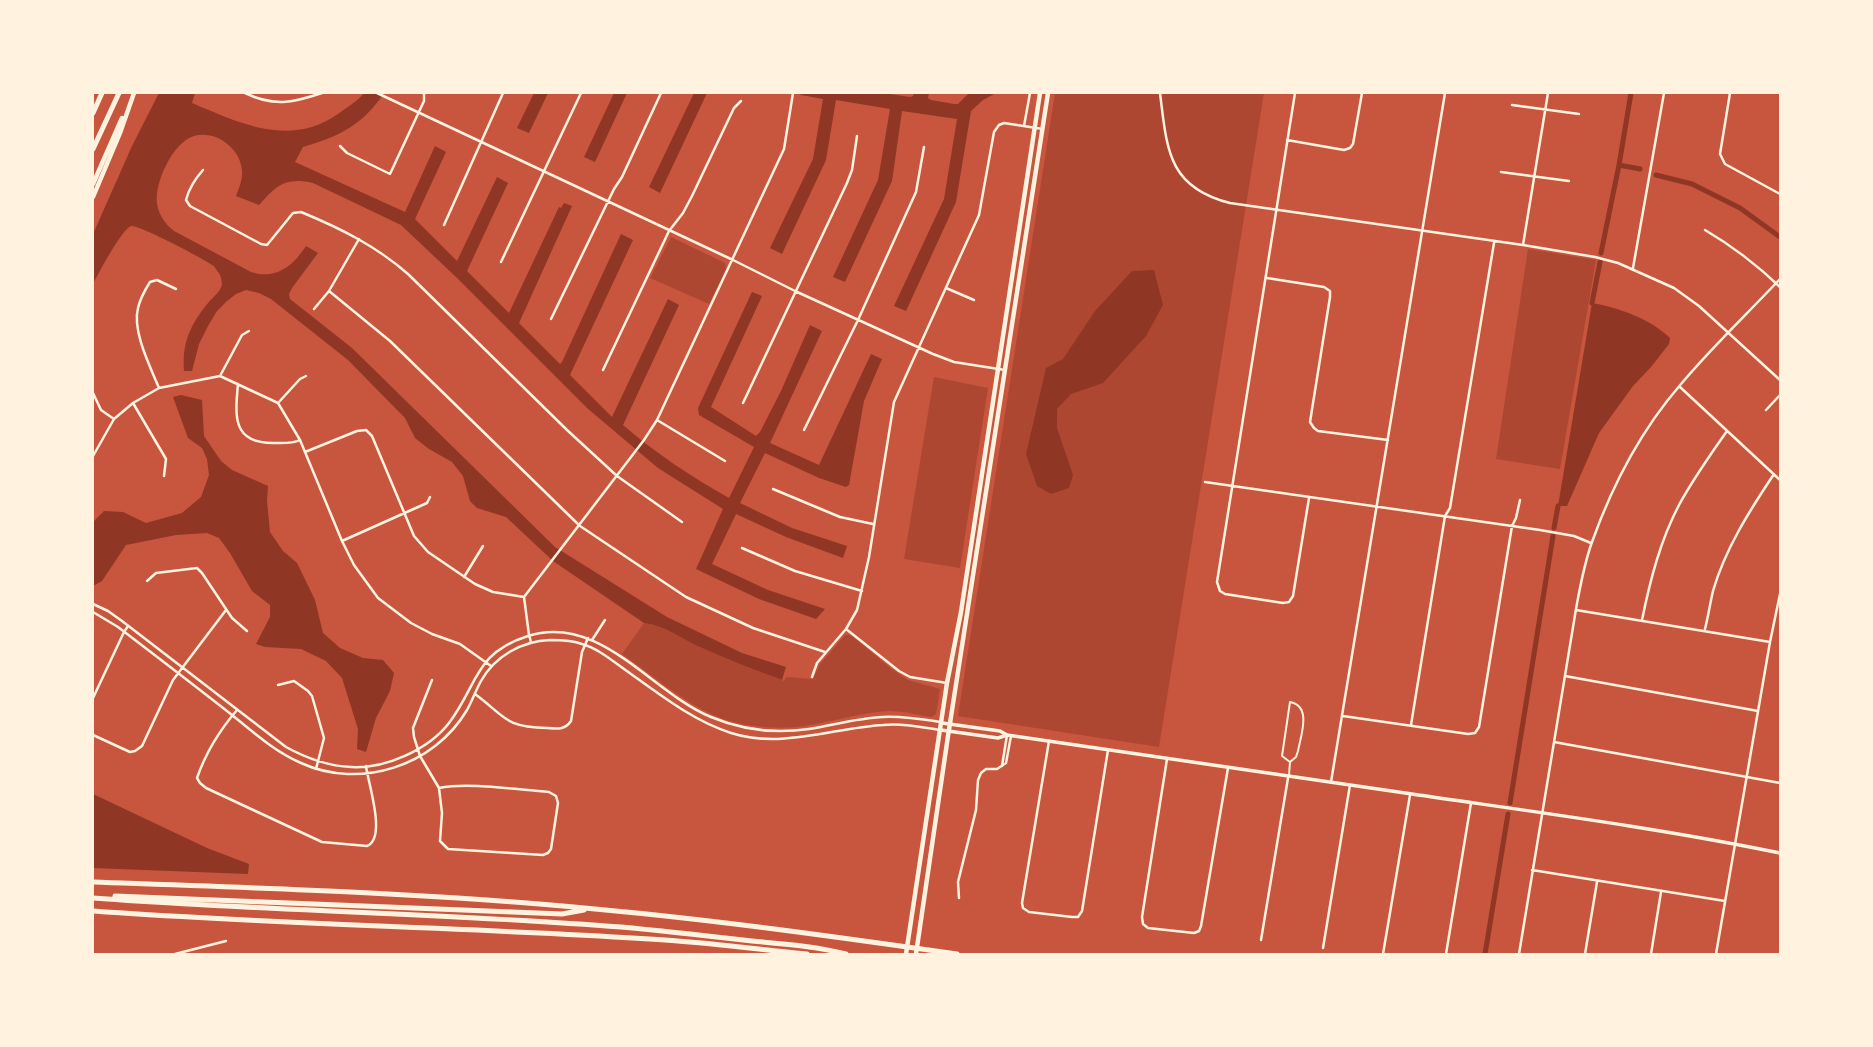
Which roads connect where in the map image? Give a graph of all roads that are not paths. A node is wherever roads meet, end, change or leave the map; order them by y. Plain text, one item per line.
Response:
1 (102, 93) edge
2 (119, 93) edge
3 (133, 93) edge
4 (245, 93) edge
5 (322, 93) edge
6 (377, 93) edge
7 (424, 93) edge
8 (503, 93) edge
9 (581, 93) edge
10 (660, 93) edge
11 (793, 93) edge
12 (1030, 93) edge
13 (1040, 93) edge
14 (1048, 93) edge
15 (1160, 93) edge
16 (1295, 93) edge
17 (1362, 93) edge
18 (1445, 93) edge
19 (1548, 93) edge
20 (1664, 93) edge
21 (1730, 93) edge
22 (741, 102) dead end
23 (1512, 105) dead end
24 (1545, 109) junction
25 (418, 112) junction
26 (93, 113) edge
27 (1579, 114) dead end
28 (1024, 126) junction
29 (1035, 128) junction
30 (1043, 129) junction
31 (857, 136) dead end
32 (1287, 140) junction
33 (481, 142) junction
34 (340, 146) dead end
35 (924, 147) dead end
36 (93, 149) edge
37 (203, 170) dead end
38 (544, 172) junction
39 (1501, 172) dead end
40 (1535, 176) junction
41 (1569, 181) dead end
42 (93, 184) edge
43 (1780, 194) edge
44 (93, 197) edge
45 (607, 202) junction
46 (1277, 210) junction
47 (444, 225) dead end
48 (1705, 230) dead end
49 (669, 231) junction
50 (1423, 232) junction
51 (359, 239) junction
52 (1494, 242) junction
53 (1523, 245) junction
54 (733, 260) junction
55 (501, 261) dead end
56 (1633, 268) junction
57 (1266, 278) junction
58 (1780, 279) edge
59 (1776, 283) junction
60 (1780, 287) edge
61 (946, 288) junction
62 (176, 289) dead end
63 (329, 291) junction
64 (795, 291) junction
65 (974, 300) dead end
66 (314, 309) dead end
67 (551, 319) dead end
68 (858, 320) junction
69 (249, 331) dead end
70 (1728, 332) junction
71 (918, 347) junction
72 (997, 369) junction
73 (603, 370) dead end
74 (1005, 370) junction
75 (220, 376) junction
76 (306, 376) dead end
77 (1780, 380) edge
78 (237, 384) junction
79 (1679, 386) junction
80 (159, 388) junction
81 (93, 393) edge
82 (1780, 395) edge
83 (133, 403) junction
84 (278, 403) junction
85 (743, 403) dead end
86 (1766, 410) dead end
87 (114, 419) junction
88 (657, 420) junction
89 (804, 430) dead end
90 (1727, 430) junction
91 (300, 440) junction
92 (1388, 440) junction
93 (305, 452) junction
94 (93, 456) edge
95 (725, 461) dead end
96 (1774, 474) junction
97 (617, 475) junction
98 (164, 476) dead end
99 (1780, 480) edge
100 (1205, 482) dead end
101 (1233, 486) junction
102 (774, 489) dead end
103 (430, 497) dead end
104 (1310, 498) junction
105 (1520, 500) dead end
106 (1377, 507) junction
107 (405, 514) junction
108 (1445, 516) junction
109 (681, 522) dead end
110 (873, 524) junction
111 (580, 526) junction
112 (1513, 526) junction
113 (342, 541) junction
114 (1591, 543) junction
115 (483, 546) dead end
116 (741, 548) dead end
117 (464, 577) junction
118 (147, 581) dead end
119 (862, 591) junction
120 (1780, 594) edge
121 (524, 597) junction
122 (93, 604) edge
123 (226, 610) junction
124 (1576, 610) junction
125 (93, 612) edge
126 (605, 620) dead end
127 (1642, 620) junction
128 (128, 626) junction
129 (846, 629) junction
130 (247, 631) dead end
131 (1705, 631) junction
132 (124, 632) junction
133 (529, 635) junction
134 (590, 639) junction
135 (531, 642) junction
136 (1770, 642) junction
137 (585, 644) junction
138 (825, 652) junction
139 (485, 661) junction
140 (491, 666) junction
141 (183, 668) junction
142 (179, 674) junction
143 (1565, 676) junction
144 (812, 677) dead end
145 (432, 680) dead end
146 (947, 684) junction
147 (278, 685) dead end
148 (475, 694) junction
149 (93, 698) edge
150 (237, 710) junction
151 (1758, 710) junction
152 (232, 715) junction
153 (1343, 716) junction
154 (942, 723) junction
155 (950, 724) junction
156 (1411, 725) junction
157 (941, 730) junction
158 (949, 731) junction
159 (93, 735) edge
160 (1009, 736) junction
161 (1049, 741) junction
162 (1554, 743) junction
163 (419, 748) junction
164 (1108, 750) junction
165 (421, 756) junction
166 (1167, 759) junction
167 (318, 762) junction
168 (1290, 762) junction
169 (366, 766) junction
170 (1228, 768) junction
171 (316, 769) junction
172 (367, 773) junction
173 (1288, 776) junction
174 (1747, 776) junction
175 (1331, 782) junction
176 (1780, 783) edge
177 (1350, 785) junction
178 (439, 788) junction
179 (1410, 794) junction
180 (1471, 803) junction
181 (1542, 813) junction
182 (1735, 844) junction
183 (1780, 853) edge
184 (1532, 870) junction
185 (1597, 881) junction
186 (93, 882) edge
187 (1661, 891) junction
188 (93, 896) edge
189 (959, 898) dead end
190 (1726, 901) junction
191 (594, 908) junction
192 (93, 911) edge
193 (226, 940) dead end
194 (1261, 940) dead end
195 (1323, 948) dead end
196 (175, 954) edge
197 (807, 954) edge
198 (846, 954) edge
199 (906, 954) edge
200 (916, 954) edge
201 (957, 954) edge
202 (1383, 954) edge
203 (1446, 954) edge
204 (1519, 954) edge
205 (1585, 954) edge
206 (1651, 954) edge
207 (1716, 954) edge

1 - 26 highway
2 - 36 highway
3 - 42 main road
3 - 44 main road
4 - 5 street
6 - 25 street
7 - 25 street
8 - 33 street
9 - 38 street
10 - 45 street
11 - 54 street
12 - 28 street
13 - 29 main road
14 - 30 main road
15 - 46 street
16 - 32 street
17 - 32 street
18 - 50 street
19 - 24 street
20 - 56 street
21 - 43 street
22 - 49 street
23 - 24 street
24 - 27 street
24 - 40 street
25 - 33 street
25 - 34 street
28 - 29 street
28 - 61 street
29 - 30 street
29 - 72 main road
30 - 74 main road
31 - 64 street
32 - 46 street
33 - 38 street
33 - 47 street
35 - 68 street
37 - 51 street
38 - 45 street
38 - 55 street
39 - 40 street
40 - 41 street
40 - 53 street
45 - 49 street
45 - 67 street
46 - 50 street
46 - 57 street
48 - 59 street
49 - 54 street
49 - 73 street
50 - 52 street
50 - 92 street
51 - 63 street
51 - 97 street
52 - 53 street
52 - 108 street
53 - 56 street
54 - 64 street
54 - 88 street
56 - 70 street
57 - 92 street
57 - 101 street
58 - 59 street
59 - 60 street
59 - 70 street
61 - 65 street
61 - 71 street
62 - 80 street
63 - 66 street
63 - 111 street
64 - 68 street
64 - 85 street
68 - 71 street
68 - 89 street
69 - 75 street
70 - 77 street
70 - 79 street
71 - 72 street
71 - 110 street
72 - 74 street
72 - 146 main road
74 - 155 main road
75 - 78 street
75 - 80 street
76 - 84 street
78 - 84 street
78 - 91 street
79 - 90 street
79 - 114 street
80 - 83 street
81 - 87 street
82 - 86 street
83 - 87 street
83 - 98 street
84 - 91 street
87 - 94 street
88 - 95 street
88 - 97 street
90 - 96 street
90 - 127 street
91 - 93 street
92 - 106 street
93 - 107 street
93 - 113 street
96 - 99 street
96 - 131 street
97 - 109 street
97 - 111 street
100 - 101 street
101 - 104 street
101 - 104 street
102 - 110 street
103 - 107 street
104 - 106 street
105 - 112 street
106 - 108 street
106 - 153 street
107 - 113 street
107 - 117 street
108 - 112 street
108 - 156 street
110 - 119 street
111 - 121 street
111 - 138 street
112 - 114 street
112 - 156 street
113 - 139 street
114 - 124 street
115 - 117 street
116 - 119 street
117 - 121 street
118 - 123 street
119 - 129 street
120 - 136 street
121 - 133 street
122 - 128 street
123 - 130 street
123 - 141 street
124 - 127 street
124 - 143 street
125 - 132 street
126 - 134 street
127 - 131 street
128 - 132 street
128 - 141 street
129 - 138 street
129 - 146 street
131 - 136 street
132 - 142 street
132 - 149 street
133 - 134 street
133 - 135 street
133 - 139 street
134 - 137 street
134 - 154 street
135 - 137 street
135 - 140 street
136 - 151 street
137 - 148 street
137 - 157 street
138 - 144 street
139 - 140 street
139 - 163 street
140 - 148 street
141 - 142 street
141 - 150 street
142 - 152 street
142 - 159 street
143 - 151 street
143 - 162 street
145 - 163 street
146 - 154 main road
147 - 167 street
148 - 165 street
150 - 152 street
150 - 167 street
151 - 174 street
152 - 171 street
152 - 172 street
153 - 156 street
153 - 175 street
154 - 155 street
154 - 157 main road
155 - 158 main road
155 - 160 street
157 - 158 street
157 - 199 main road
158 - 160 street
158 - 200 main road
160 - 161 street
160 - 189 street
161 - 164 street
161 - 164 street
162 - 174 street
162 - 181 street
163 - 165 street
163 - 169 street
164 - 166 street
165 - 172 street
165 - 178 street
166 - 170 street
166 - 170 street
167 - 169 street
167 - 171 street
168 - 168 lane
168 - 173 lane
169 - 172 street
170 - 173 street
171 - 172 street
173 - 175 street
173 - 194 street
174 - 176 street
174 - 182 street
175 - 177 street
177 - 179 street
177 - 195 street
178 - 178 street
179 - 180 street
179 - 202 street
180 - 181 street
180 - 203 street
181 - 182 street
181 - 184 street
182 - 183 street
182 - 190 street
184 - 185 street
184 - 204 street
185 - 187 street
185 - 205 street
186 - 191 highway
187 - 190 street
187 - 206 street
188 - 191 highway
188 - 198 highway
190 - 207 street
191 - 201 highway
192 - 197 highway
193 - 196 street

